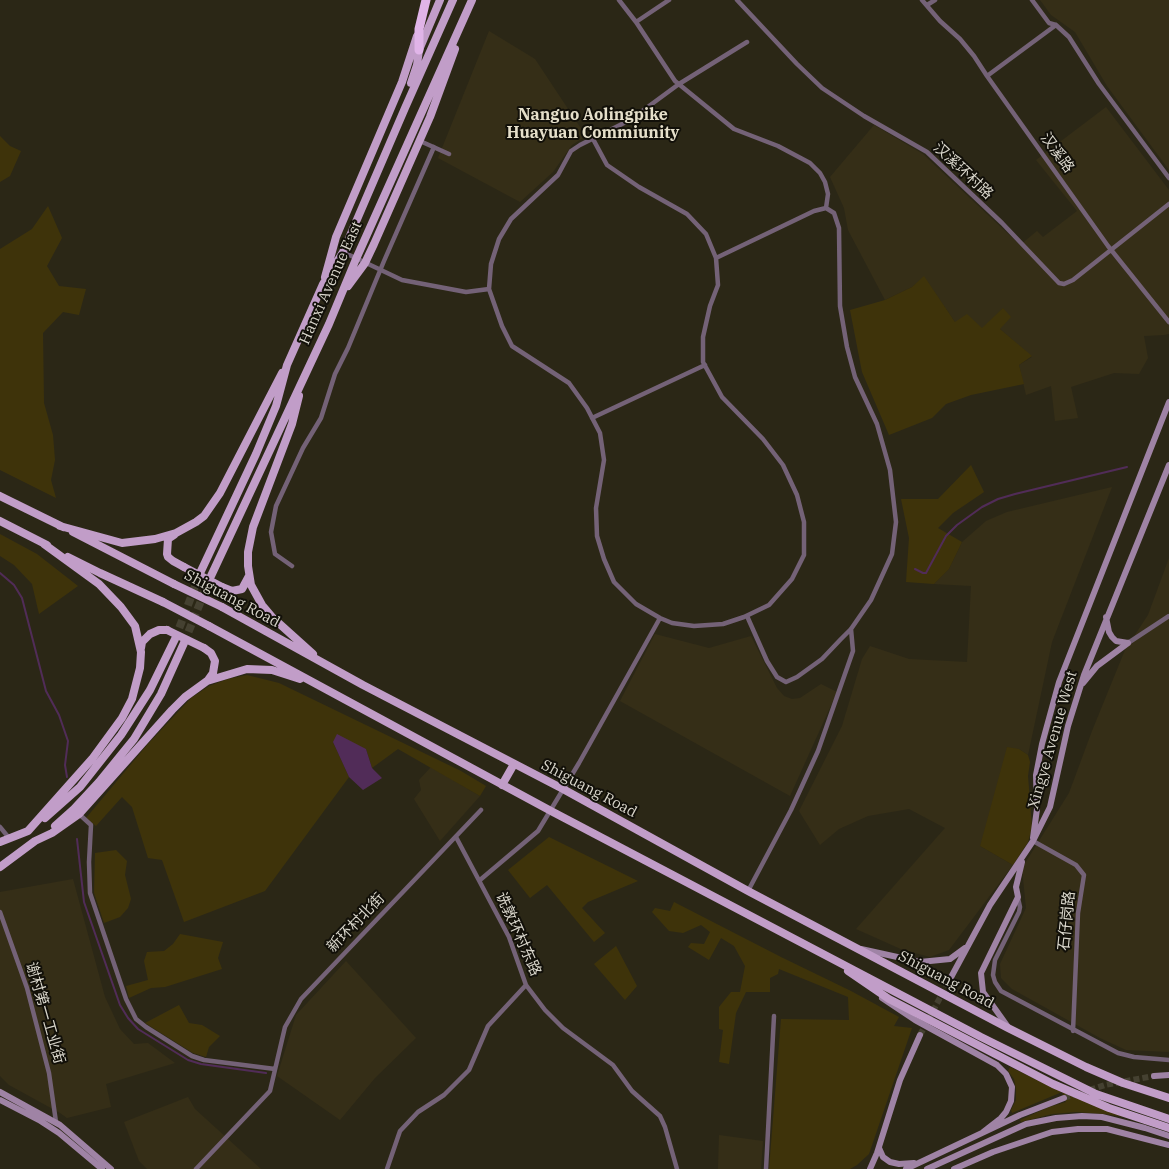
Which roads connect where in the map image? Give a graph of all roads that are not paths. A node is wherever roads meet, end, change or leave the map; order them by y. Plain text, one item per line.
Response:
1 (426, 0) edge
2 (440, 0) edge
3 (453, 0) edge
4 (472, 0) edge
5 (619, 0) edge
6 (669, 0) edge
7 (737, 0) edge
8 (922, 0) edge
9 (935, 0) edge
10 (1032, 0) edge
11 (927, 6) junction
12 (464, 18) junction
13 (636, 22) junction
14 (1056, 26) junction
15 (419, 29) junction
16 (747, 42) dead end
17 (419, 50) junction
18 (986, 76) junction
19 (679, 84) junction
20 (393, 137) junction
21 (593, 139) junction
22 (420, 141) junction
23 (434, 147) junction
24 (449, 154) dead end
25 (1169, 178) edge
26 (367, 199) junction
27 (1169, 204) edge
28 (380, 205) junction
29 (826, 208) junction
30 (1111, 249) junction
31 (343, 252) junction
32 (716, 258) junction
33 (356, 259) junction
34 (365, 263) junction
35 (380, 271) junction
36 (323, 284) junction
37 (489, 289) junction
38 (341, 296) junction
39 (1169, 322) edge
40 (287, 365) junction
41 (705, 365) junction
42 (303, 379) junction
43 (1169, 402) edge
44 (592, 418) junction
45 (1169, 465) edge
46 (0, 496) edge
47 (0, 521) edge
48 (60, 526) junction
49 (176, 534) junction
50 (44, 544) junction
51 (292, 566) dead end
52 (201, 571) tunnel mouth
53 (211, 576) tunnel mouth
54 (249, 576) junction
55 (747, 616) junction
56 (1169, 616) edge
57 (1106, 617) junction
58 (660, 618) junction
59 (851, 630) junction
60 (175, 639) tunnel mouth
61 (184, 643) tunnel mouth
62 (1128, 643) junction
63 (141, 654) junction
64 (323, 664) junction
65 (207, 681) junction
66 (321, 686) junction
67 (1077, 696) junction
68 (514, 764) junction
69 (502, 784) junction
70 (563, 789) junction
71 (481, 810) dead end
72 (551, 811) junction
73 (80, 814) junction
74 (0, 827) edge
75 (28, 831) junction
76 (456, 837) junction
77 (9, 838) junction
78 (35, 841) junction
79 (0, 842) edge
80 (1033, 842) junction
81 (0, 848) edge
82 (1023, 857) junction
83 (0, 862) edge
84 (0, 867) edge
85 (480, 880) junction
86 (748, 890) junction
87 (1018, 897) junction
88 (0, 912) edge
89 (970, 944) junction
90 (856, 948) junction
91 (828, 956) junction
92 (948, 981) tunnel mouth
93 (863, 982) junction
94 (526, 985) junction
95 (774, 1016) dead end
96 (1008, 1028) junction
97 (1073, 1031) junction
98 (920, 1035) tunnel mouth
99 (1169, 1060) edge
100 (275, 1069) junction
101 (1169, 1075) edge
102 (1154, 1076) tunnel mouth
103 (0, 1092) edge
104 (1064, 1098) tunnel mouth
105 (1169, 1098) edge
106 (0, 1100) edge
107 (1169, 1119) edge
108 (56, 1122) junction
109 (1169, 1128) edge
110 (982, 1132) junction
111 (1169, 1136) edge
112 (1169, 1145) edge
113 (879, 1148) junction
114 (918, 1163) junction
115 (102, 1169) edge
116 (111, 1169) edge
117 (196, 1169) edge
118 (387, 1169) edge
119 (677, 1169) edge
120 (766, 1169) edge
121 (870, 1169) edge
122 (906, 1169) edge
123 (927, 1169) edge
124 (954, 1169) edge

1 - 15 highway
2 - 17 main road
3 - 20 main road, Hanxi Avenue East
4 - 12 main road, Hanxi Avenue East
5 - 13 street
6 - 13 street
7 - 30 street, 汉溪环村路
8 - 11 street, 汉溪路
9 - 11 street
10 - 14 street
11 - 18 street, 汉溪路
12 - 22 main road
12 - 28 main road, Hanxi Avenue East
13 - 19 street
14 - 18 street
14 - 25 street
15 - 17 highway
15 - 36 main road
16 - 19 street
17 - 20 main road
18 - 30 street, 汉溪路
19 - 21 street
19 - 29 street
20 - 26 main road, Hanxi Avenue East
21 - 32 street
21 - 37 street
22 - 23 street
22 - 34 main road
23 - 24 street
23 - 35 street
26 - 28 main road
26 - 31 main road, Hanxi Avenue East
27 - 30 street, 汉溪环村路
28 - 33 main road, Hanxi Avenue East
29 - 32 street
29 - 59 street
30 - 39 street, 汉溪路
31 - 33 street
31 - 36 main road, Hanxi Avenue East
32 - 41 street
33 - 34 street
33 - 38 main road, Hanxi Avenue East
34 - 35 street
34 - 38 main road
35 - 37 street
35 - 51 street
36 - 40 main road, Hanxi Avenue East
37 - 44 street
38 - 42 main road, Hanxi Avenue East
40 - 49 main road
40 - 52 main road, Hanxi Avenue East
41 - 44 street
41 - 55 street
42 - 53 main road, Hanxi Avenue East
42 - 54 main road
43 - 80 street, Xingye Avenue West
44 - 58 street
45 - 57 street, Xingye Avenue West
46 - 48 main road, Shiguang Road
47 - 50 main road
48 - 49 main road
48 - 64 main road, Shiguang Road, bridge
49 - 54 main road, bridge
50 - 63 main road
50 - 66 main road, bridge
54 - 64 main road
55 - 58 street
55 - 59 street
56 - 62 street
57 - 62 street
57 - 67 street, Xingye Avenue West
58 - 70 street
59 - 86 street
60 - 75 main road
61 - 78 main road
62 - 67 street
63 - 65 main road, bridge
63 - 75 main road
64 - 68 main road, Shiguang Road
65 - 66 main road
65 - 73 main road
66 - 69 main road
67 - 80 street, Xingye Avenue West
68 - 69 main road
68 - 70 main road, Shiguang Road
69 - 72 main road
70 - 72 street
70 - 86 main road, Shiguang Road
71 - 76 street, 新环村北街
72 - 85 street
72 - 91 main road
73 - 78 main road
73 - 100 street
74 - 77 street
75 - 77 main road
75 - 81 main road
76 - 85 street, 诜敦环村东路
76 - 100 street, 新环村北街
77 - 79 main road
78 - 83 main road
78 - 84 main road
80 - 82 street
80 - 97 street, 石仔岗路
82 - 87 street
82 - 89 street
85 - 94 street, 诜敦环村东路
86 - 90 main road, Shiguang Road
87 - 96 street
87 - 97 street
88 - 108 street, 谢村第一工业街
89 - 90 street
89 - 92 street
90 - 96 main road, Shiguang Road
91 - 93 main road
91 - 107 main road
93 - 109 main road
93 - 110 street
94 - 118 street
94 - 119 street, 诜敦环村东路
95 - 120 street
96 - 105 main road, Shiguang Road
97 - 99 street
98 - 113 street
100 - 117 street, 新环村北街
101 - 102 street
103 - 108 street
104 - 110 street
106 - 115 street
108 - 116 street
110 - 114 street
111 - 123 street
112 - 124 street
113 - 114 street
113 - 121 street
114 - 122 street

